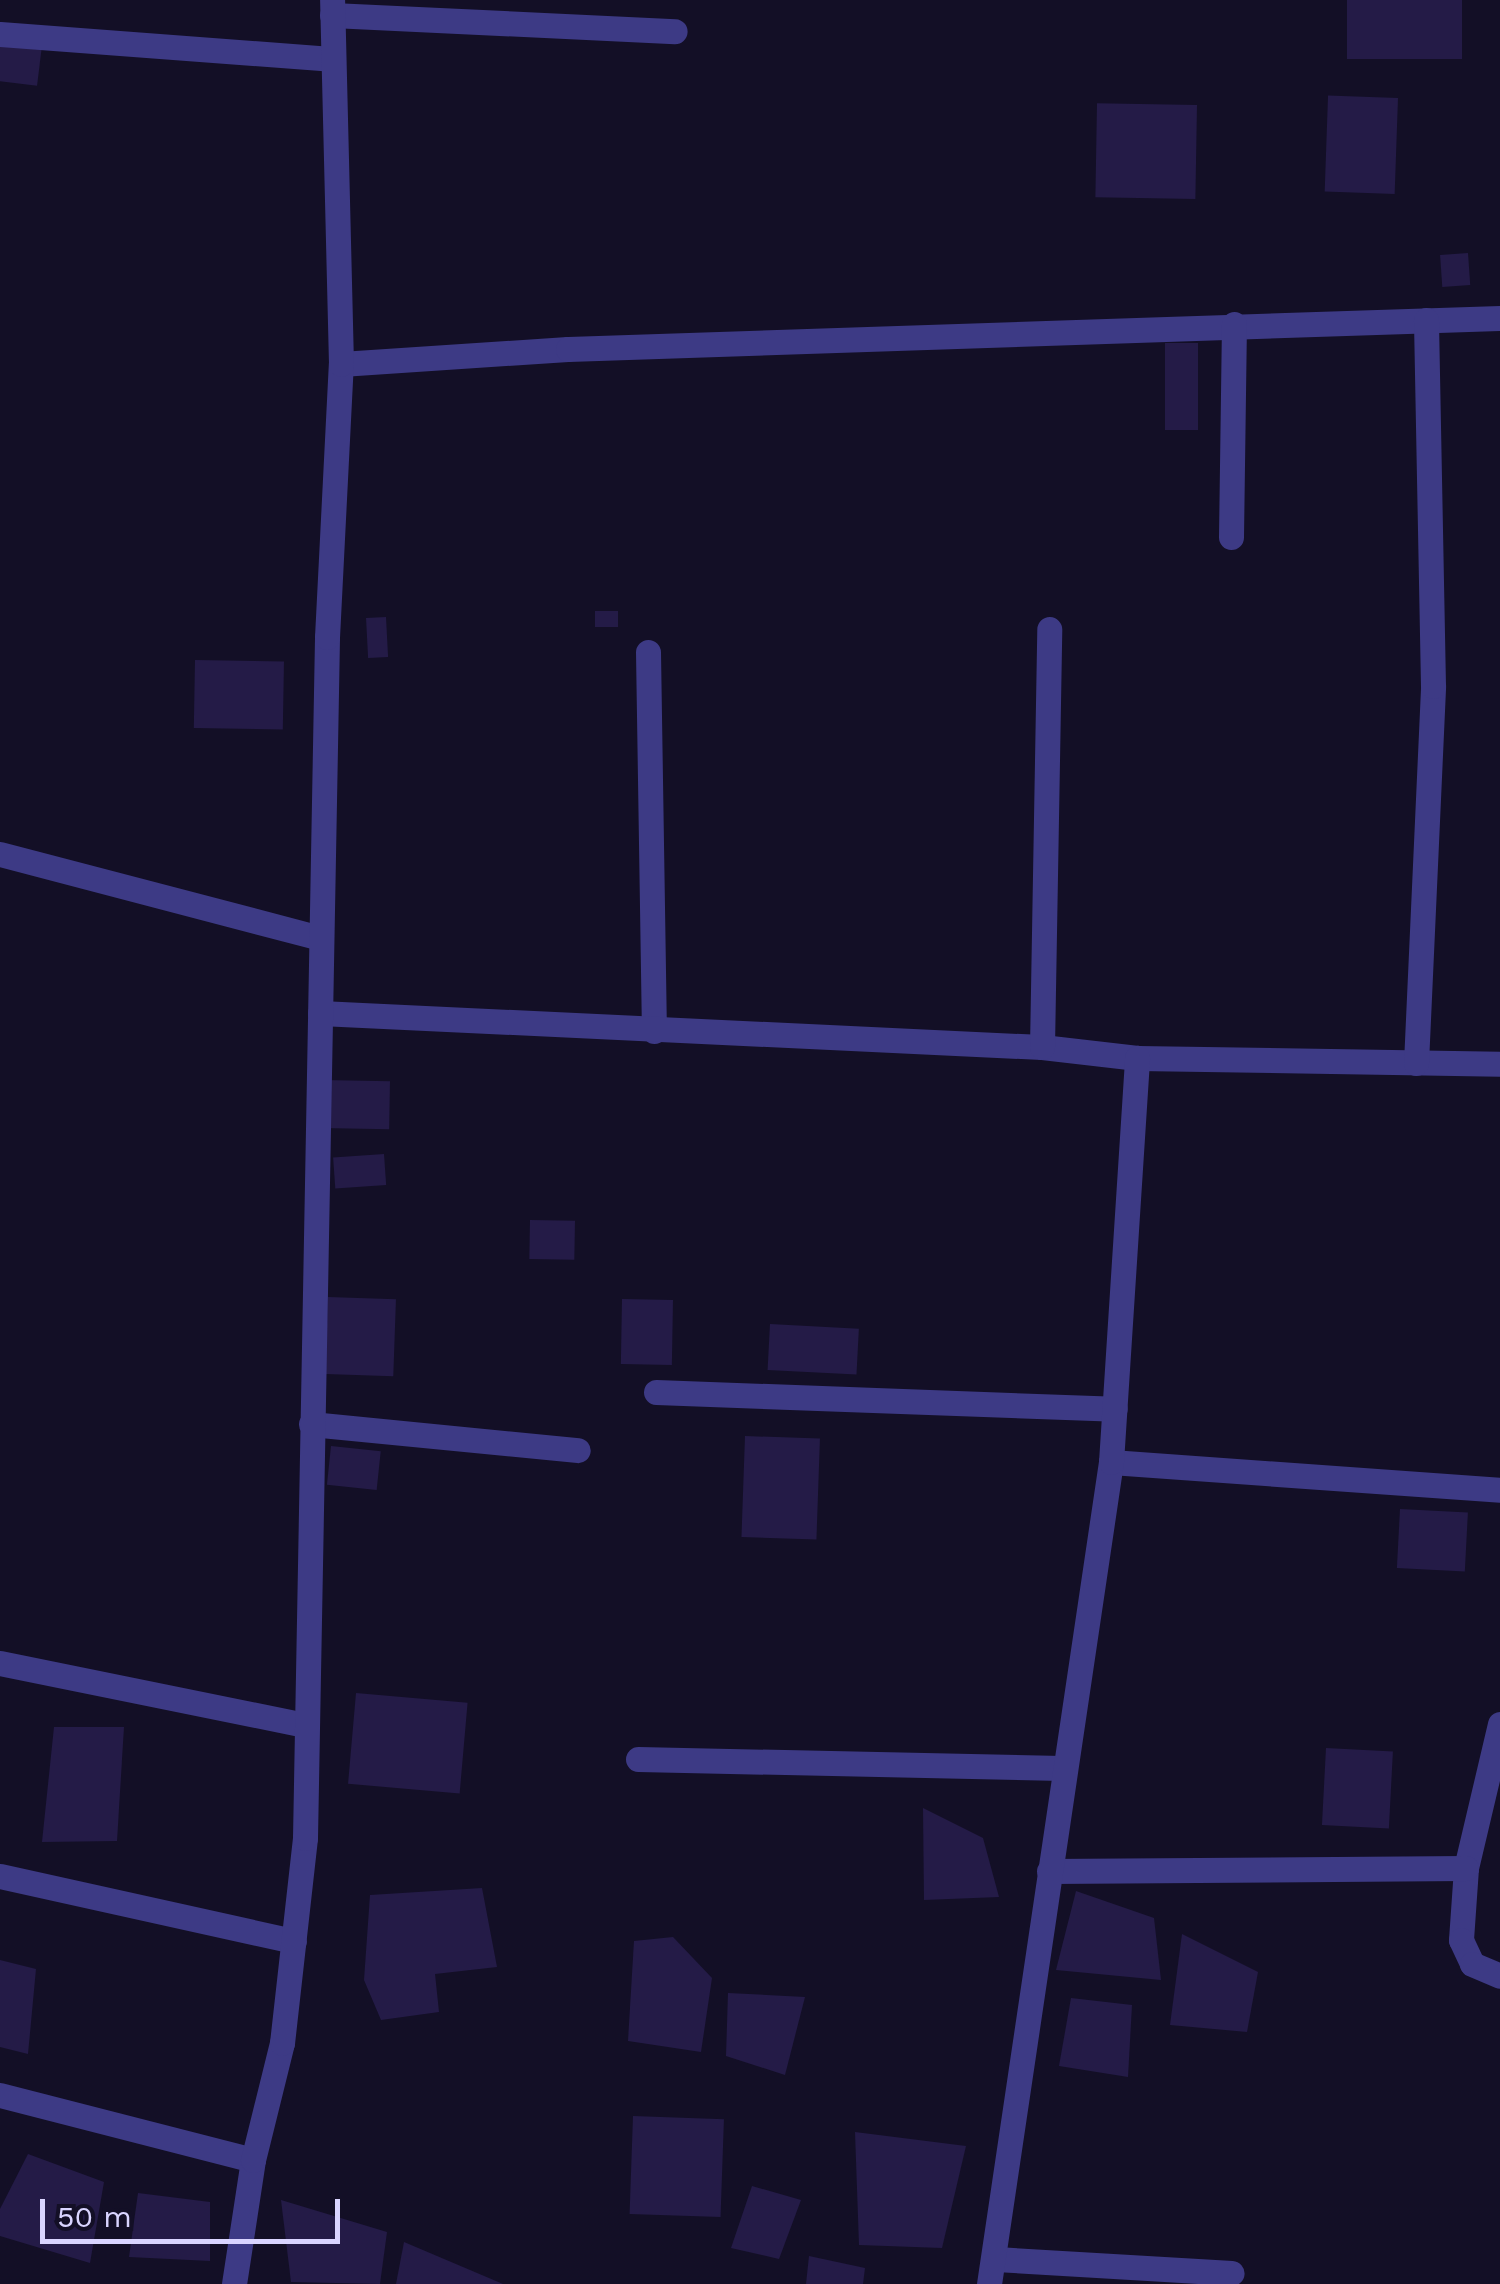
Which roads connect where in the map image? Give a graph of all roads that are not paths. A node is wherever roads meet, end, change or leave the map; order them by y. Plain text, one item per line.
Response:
1 (332, 8) edge
2 (674, 31) dead end
3 (0, 34) edge
4 (330, 59) junction
5 (1500, 318) edge
6 (1426, 320) junction
7 (1234, 324) junction
8 (341, 364) junction
9 (1232, 537) dead end
10 (1049, 629) dead end
11 (648, 652) dead end
12 (0, 854) edge
13 (320, 938) junction
14 (320, 1013) junction
15 (654, 1032) junction
16 (1042, 1047) junction
17 (1137, 1058) junction
18 (1416, 1063) junction
19 (1500, 1064) edge
20 (656, 1392) dead end
21 (1115, 1409) junction
22 (311, 1424) junction
23 (578, 1450) dead end
24 (1111, 1462) junction
25 (1500, 1490) edge
26 (0, 1663) edge
27 (1500, 1724) edge
28 (304, 1725) junction
29 (638, 1759) dead end
30 (1062, 1768) junction
31 (1466, 1868) junction
32 (1049, 1872) junction
33 (0, 1876) edge
34 (294, 1941) junction
35 (1500, 1976) edge
36 (0, 2095) edge
37 (253, 2160) junction
38 (992, 2271) edge
39 (1232, 2273) dead end
40 (234, 2284) edge

1 - 2 street
1 - 4 street
3 - 4 street
4 - 8 street
5 - 6 street
6 - 7 street
6 - 18 street
7 - 8 street
7 - 9 street
8 - 13 street
10 - 16 street
11 - 15 street
12 - 13 street
13 - 14 street
14 - 15 street
14 - 22 street
15 - 16 street
16 - 17 street
17 - 18 street
17 - 21 street
18 - 19 street
20 - 21 street
21 - 24 street
22 - 23 street
22 - 28 street
24 - 25 street
24 - 30 street
26 - 28 street
27 - 31 street
28 - 34 street
29 - 30 street
30 - 32 street
31 - 32 street
31 - 35 street
32 - 38 street
33 - 34 street
34 - 37 street
36 - 37 street
37 - 40 street
38 - 39 street

